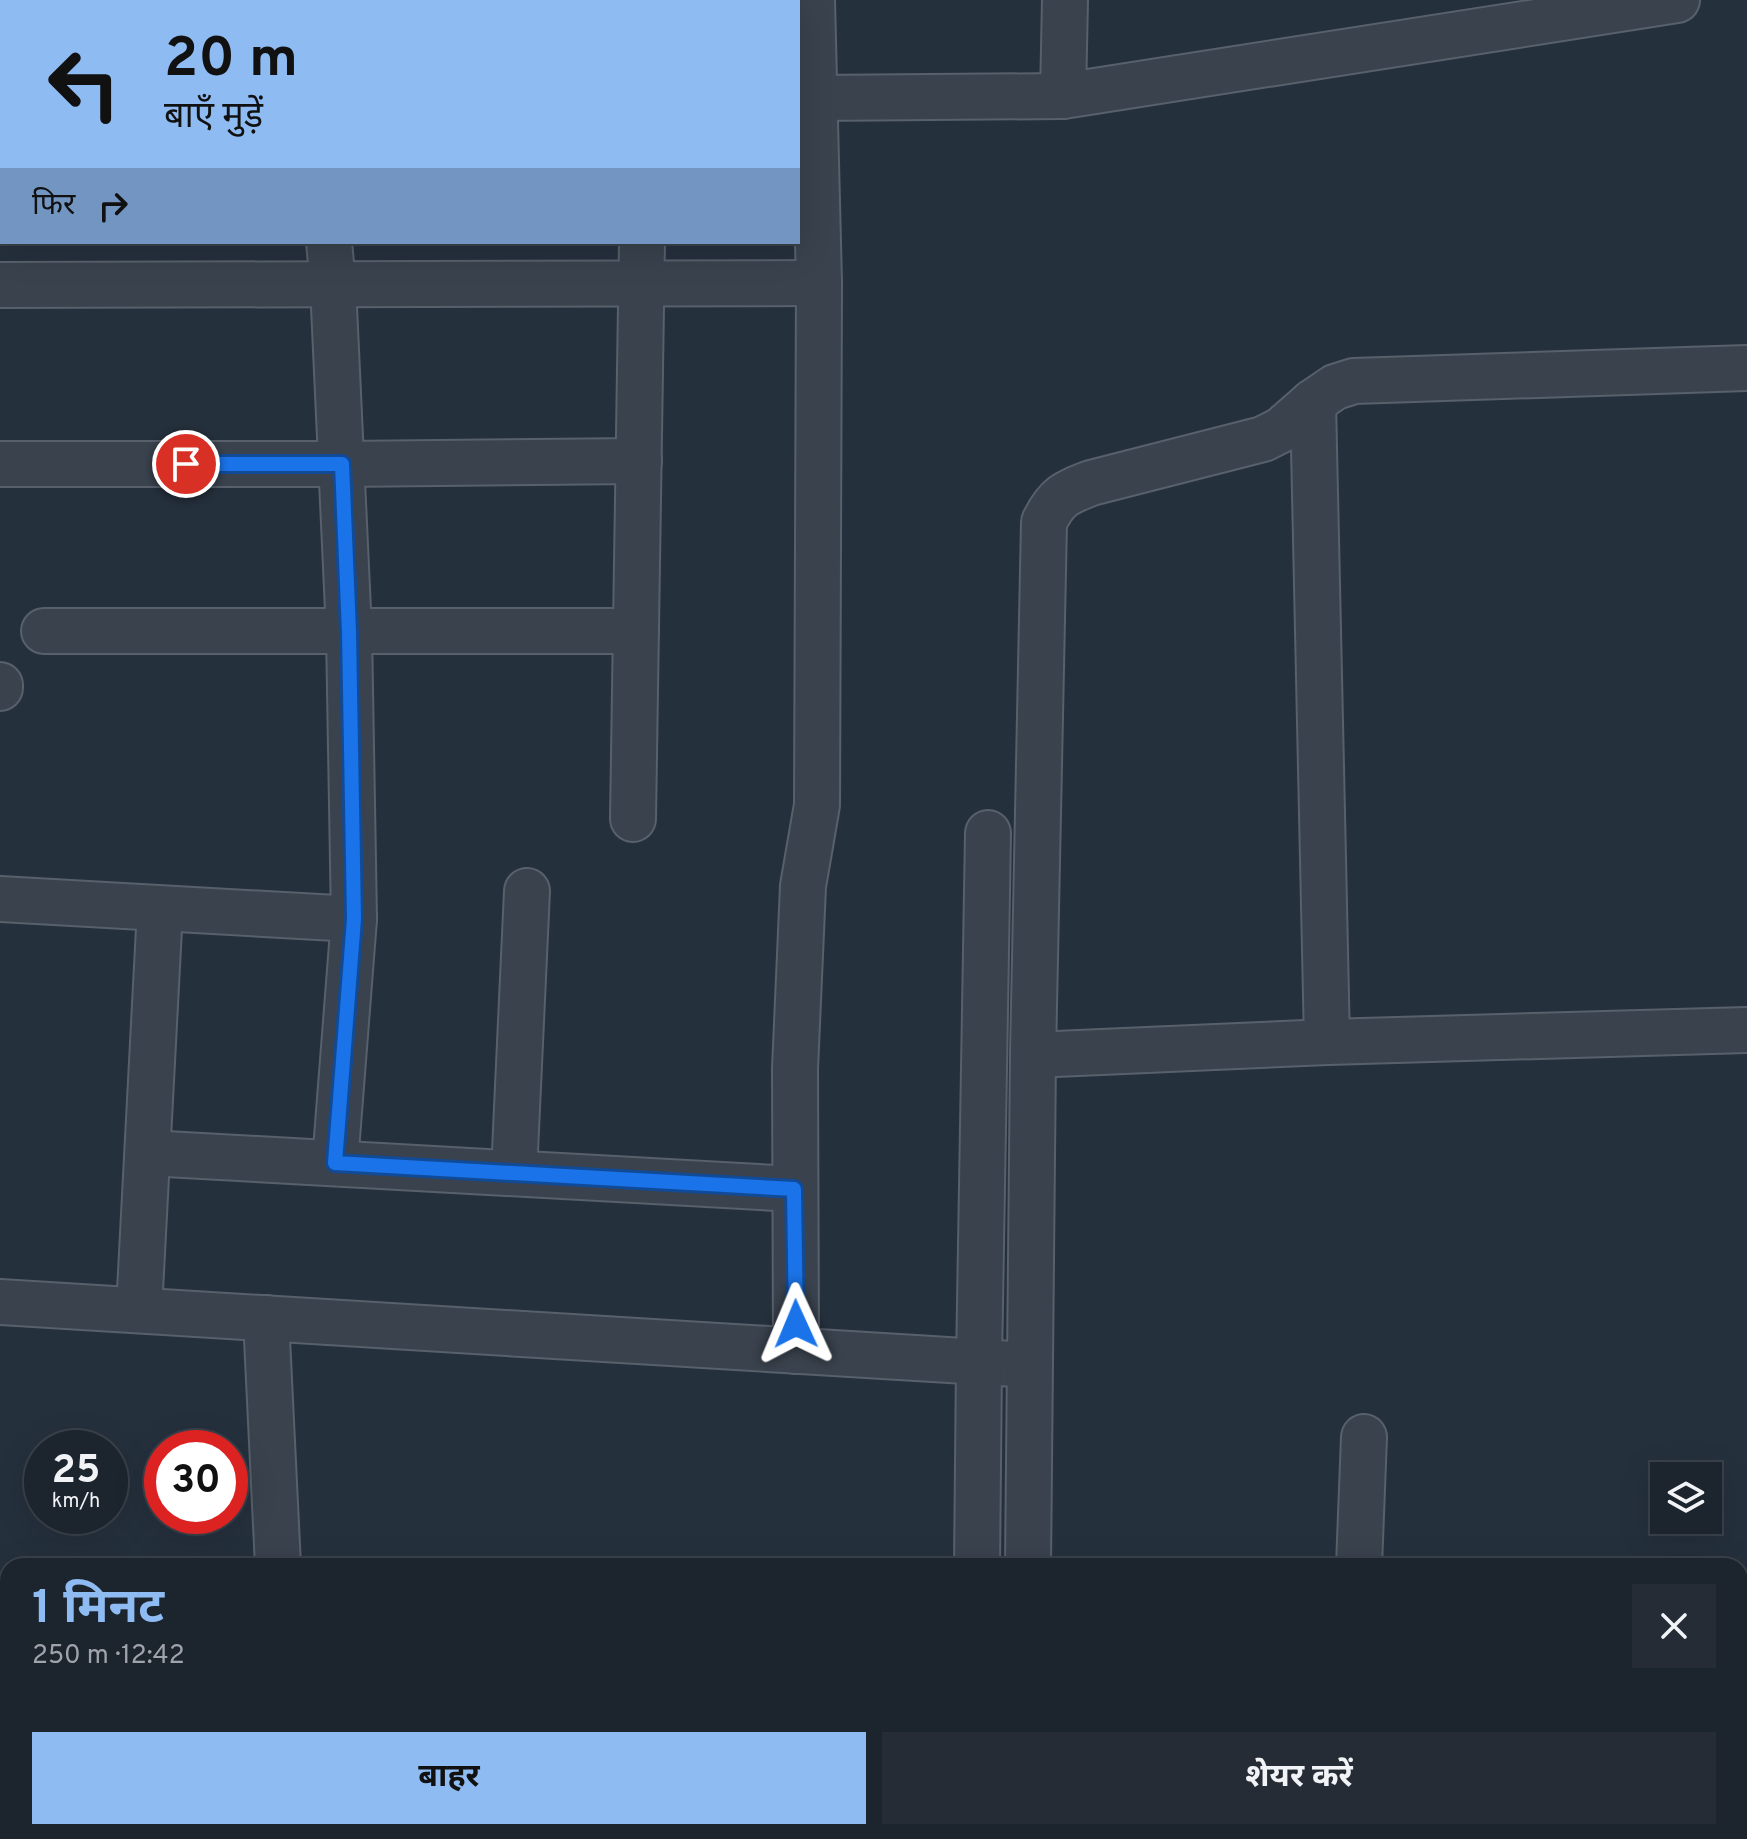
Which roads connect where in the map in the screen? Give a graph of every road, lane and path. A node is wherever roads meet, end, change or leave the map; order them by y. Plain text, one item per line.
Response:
1 (812, 0) edge
2 (1065, 0) edge
3 (1677, 0) edge
4 (809, 83) edge
5 (1063, 96) junction
6 (329, 244) edge
7 (642, 263) edge
8 (819, 283) junction
9 (0, 285) edge
10 (333, 285) junction
11 (1747, 368) edge
12 (1313, 402) junction
13 (639, 461) junction
14 (0, 464) edge
15 (342, 464) junction
16 (44, 631) dead end
17 (636, 631) junction
18 (349, 632) junction
19 (633, 819) dead end
20 (988, 833) dead end
21 (527, 891) dead end
22 (0, 899) edge
23 (160, 909) junction
24 (354, 919) junction
25 (1747, 1030) edge
26 (1327, 1042) junction
27 (1033, 1055) junction
28 (148, 1153) junction
29 (335, 1163) junction
30 (514, 1173) junction
31 (794, 1189) junction
32 (0, 1302) edge
33 (139, 1310) junction
34 (266, 1318) junction
35 (796, 1351) junction
36 (979, 1363) junction
37 (1029, 1365) junction
38 (1364, 1437) dead end
39 (278, 1558) edge
40 (977, 1558) edge
41 (1028, 1558) edge
42 (1359, 1558) edge

1 - 4 street
2 - 5 street
3 - 5 street
4 - 5 street
4 - 8 street
6 - 10 street
7 - 8 street
7 - 10 street
7 - 13 street
8 - 31 street
9 - 10 street
10 - 15 street
11 - 12 street
12 - 26 street
12 - 27 street
13 - 15 street
13 - 17 street
14 - 15 street
15 - 18 street
16 - 18 street
17 - 18 street
17 - 19 street
18 - 24 street
20 - 36 street
21 - 30 street
22 - 23 street
23 - 24 street
23 - 28 street
24 - 29 street
25 - 26 street
26 - 27 street
27 - 37 street
28 - 29 street
28 - 33 street
29 - 30 street
30 - 31 street
31 - 35 street
32 - 33 street
33 - 34 street
34 - 35 street
34 - 39 street
35 - 36 street
36 - 37 street
36 - 40 street
37 - 41 street
38 - 42 street

